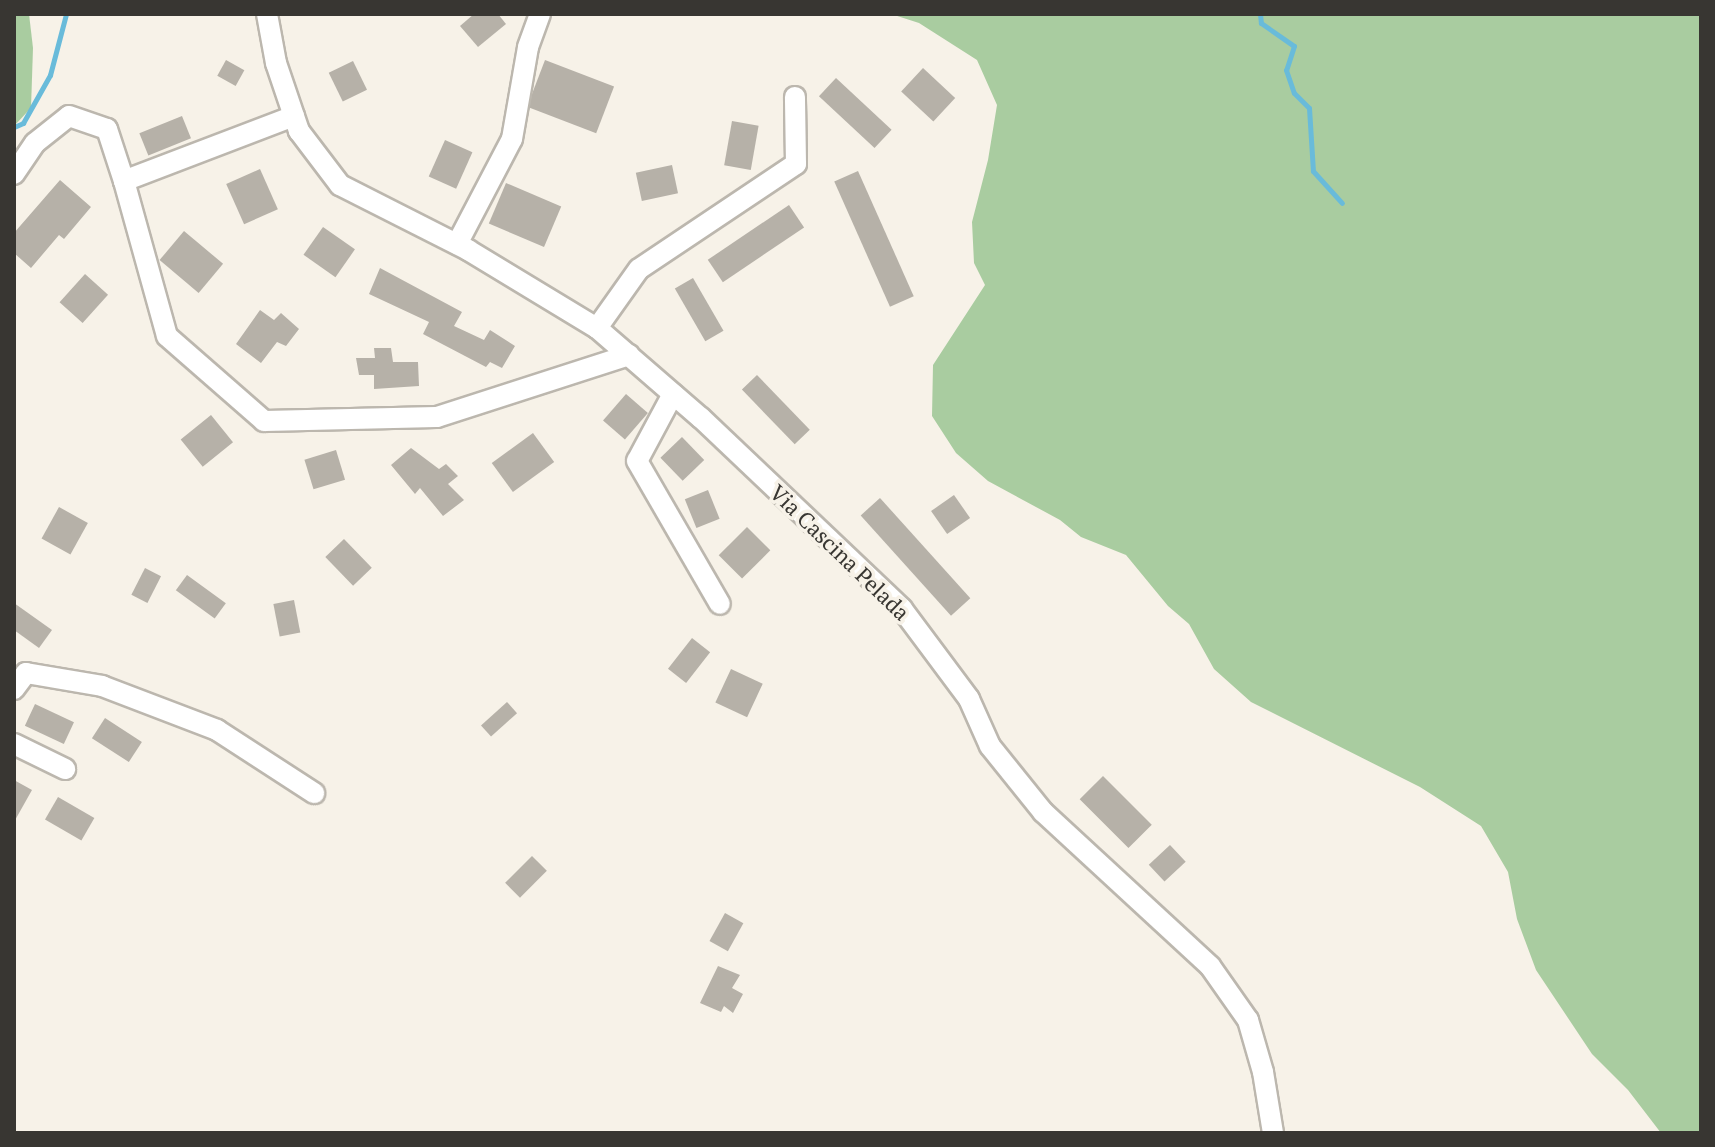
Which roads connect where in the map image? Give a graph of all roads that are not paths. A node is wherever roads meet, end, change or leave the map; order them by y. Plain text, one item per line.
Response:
1 (267, 14) edge
2 (540, 14) edge
3 (795, 97) dead end
4 (297, 124) junction
5 (14, 174) edge
6 (124, 181) junction
7 (457, 244) junction
8 (597, 328) junction
9 (629, 355) junction
10 (673, 394) junction
11 (720, 604) dead end
12 (14, 689) edge
13 (14, 744) edge
14 (65, 769) dead end
15 (314, 793) dead end
16 (1273, 1133) edge

1 - 4 street, Via Cascina Pelada
2 - 7 street
3 - 8 street
4 - 6 street
4 - 7 street, Via Cascina Pelada
5 - 6 street
6 - 9 street
7 - 8 street, Via Cascina Pelada
8 - 9 street, Via Cascina Pelada
9 - 10 street, Via Cascina Pelada
10 - 11 street
10 - 16 street, Via Cascina Pelada
12 - 15 street
13 - 14 street

